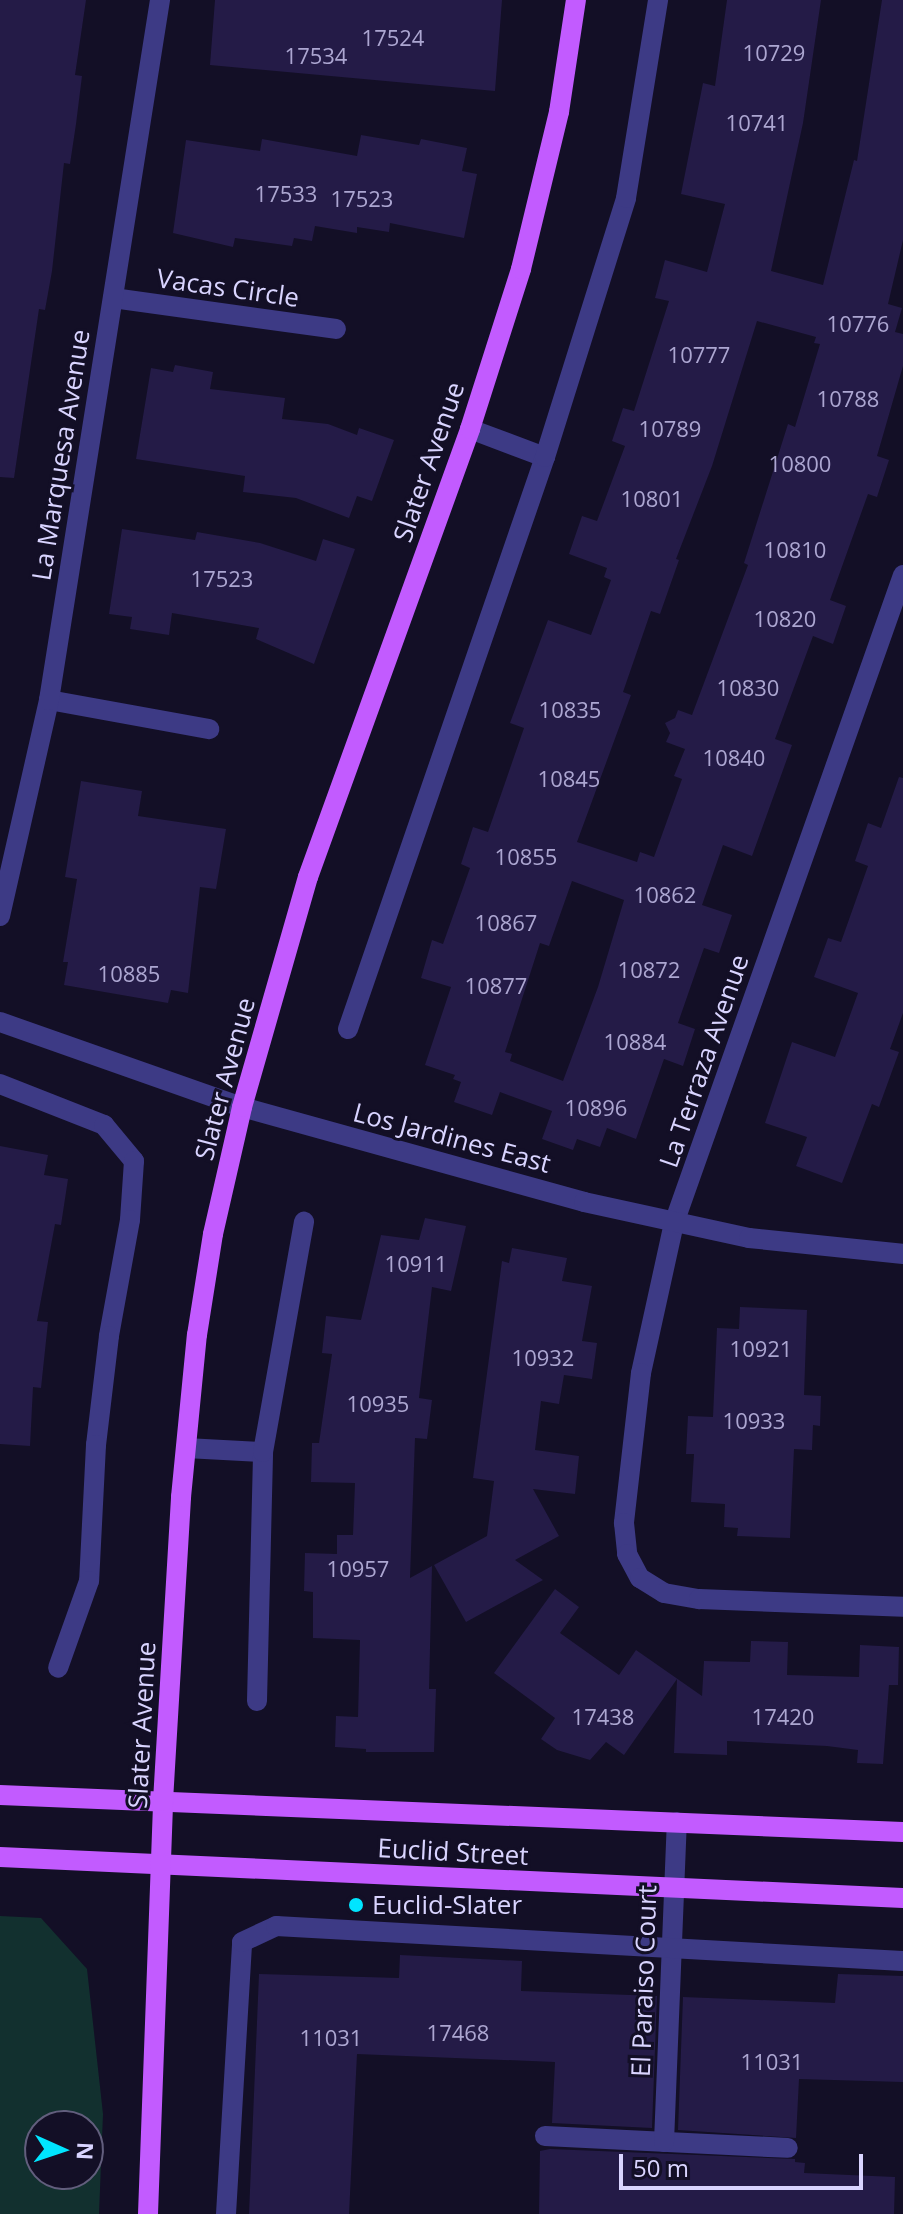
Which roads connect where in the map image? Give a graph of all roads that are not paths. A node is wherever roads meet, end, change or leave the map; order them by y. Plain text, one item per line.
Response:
1 (160, 0) edge
2 (576, 0) edge
3 (658, 0) edge
4 (113, 298) junction
5 (336, 329) dead end
6 (470, 429) junction
7 (545, 457) junction
8 (903, 575) edge
9 (49, 700) junction
10 (209, 729) dead end
11 (0, 916) edge
12 (0, 1022) edge
13 (348, 1029) dead end
14 (0, 1084) edge
15 (242, 1107) junction
16 (304, 1222) dead end
17 (674, 1223) junction
18 (903, 1254) edge
19 (186, 1448) junction
20 (263, 1452) junction
21 (903, 1607) edge
22 (58, 1668) dead end
23 (257, 1701) dead end
24 (0, 1795) edge
25 (163, 1801) junction
26 (677, 1822) junction
27 (903, 1832) edge
28 (0, 1857) edge
29 (161, 1864) junction
30 (674, 1888) junction
31 (903, 1898) edge
32 (670, 1948) junction
33 (903, 1961) edge
34 (545, 2136) dead end
35 (664, 2142) junction
36 (788, 2148) dead end
37 (148, 2214) edge
38 (226, 2214) edge

1 - 4 street, La Marquesa Avenue
2 - 6 main road, Slater Avenue
3 - 7 street
4 - 5 street, Vacas Circle
4 - 9 street, La Marquesa Avenue
6 - 7 street
6 - 15 main road, Slater Avenue
7 - 13 street
8 - 17 street, La Terraza Avenue
9 - 10 street
9 - 11 street, La Marquesa Avenue
12 - 15 street, Los Jardines East
14 - 22 street
15 - 17 street, Los Jardines East
15 - 19 main road, Slater Avenue
16 - 20 street
17 - 18 street, Los Jardines East
17 - 21 street, La Terraza Avenue
19 - 20 street
19 - 25 main road, Slater Avenue
20 - 23 street
24 - 25 main road, Euclid Street
25 - 26 main road, Euclid Street
25 - 29 main road, Slater Avenue
26 - 27 main road, Euclid Street
26 - 30 street, El Paraiso Court
28 - 29 main road, Euclid Street
29 - 30 main road, Euclid Street
29 - 37 main road, Slater Avenue
30 - 31 main road, Euclid Street
30 - 32 street, El Paraiso Court
32 - 33 street
32 - 35 street, El Paraiso Court
32 - 38 street
34 - 35 street
35 - 36 street

